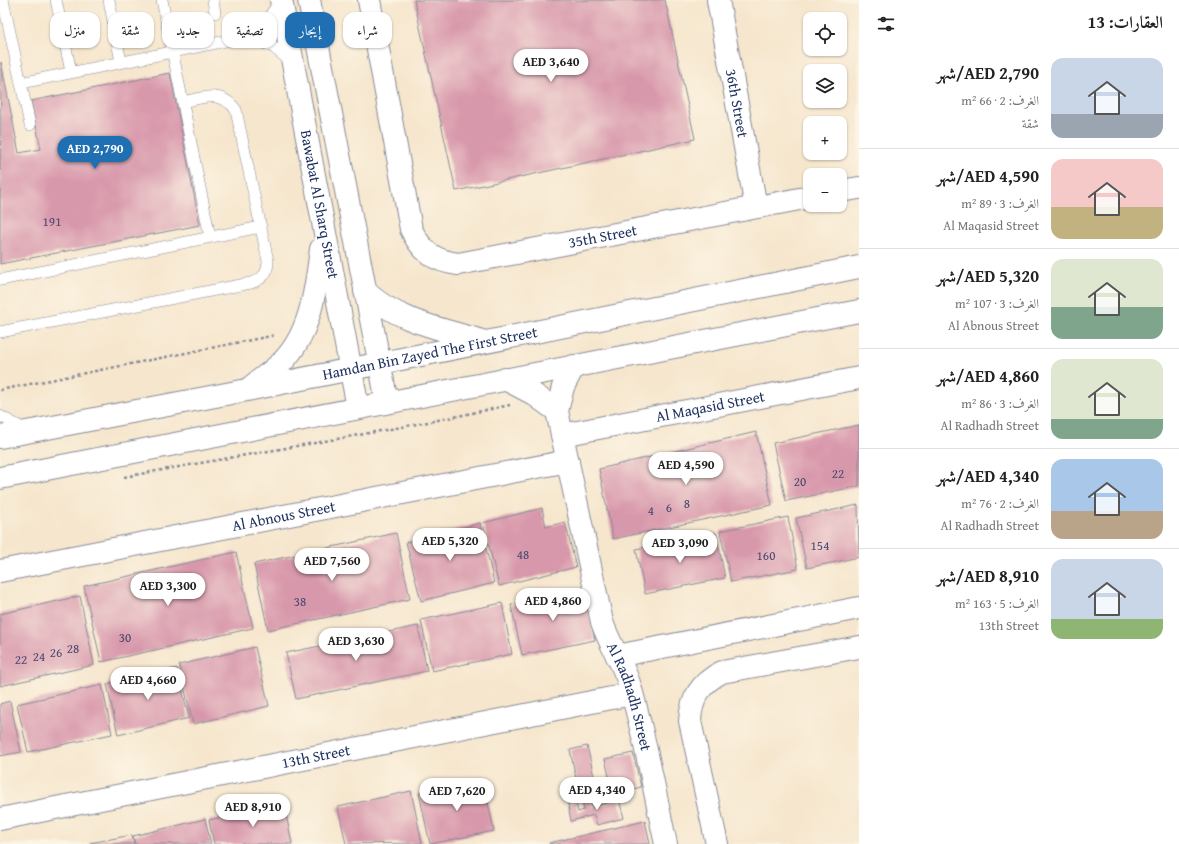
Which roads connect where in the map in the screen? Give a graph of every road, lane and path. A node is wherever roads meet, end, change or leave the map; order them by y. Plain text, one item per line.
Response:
1 (3, 0) edge
2 (56, 0) edge
3 (108, 0) edge
4 (162, 0) edge
5 (213, 0) edge
6 (281, 0) edge
7 (368, 0) edge
8 (718, 0) edge
9 (315, 6) edge
10 (273, 12) edge
11 (215, 13) dead end
12 (222, 42) edge
13 (274, 48) edge
14 (172, 52) junction
15 (121, 62) junction
16 (292, 63) junction
17 (71, 72) junction
18 (20, 82) junction
19 (183, 102) junction
20 (30, 125) dead end
21 (859, 188) edge
22 (847, 190) edge
23 (803, 198) edge
24 (756, 207) junction
25 (261, 227) junction
26 (324, 232) junction
27 (210, 237) junction
28 (859, 267) edge
29 (0, 280) edge
30 (365, 292) junction
31 (859, 311) edge
32 (302, 330) junction
33 (0, 332) edge
34 (485, 342) junction
35 (379, 363) junction
36 (574, 366) junction
37 (350, 369) junction
38 (859, 378) edge
39 (505, 379) junction
40 (0, 390) edge
41 (247, 390) junction
42 (540, 398) junction
43 (387, 402) junction
44 (358, 408) junction
45 (557, 411) junction
46 (0, 416) edge
47 (28, 431) junction
48 (562, 435) junction
49 (0, 437) edge
50 (568, 461) junction
51 (0, 478) edge
52 (116, 478) dead end
53 (0, 571) edge
54 (859, 608) edge
55 (859, 647) edge
56 (617, 656) junction
57 (632, 694) junction
58 (0, 819) edge
59 (666, 844) edge
60 (717, 844) edge

1 - 18 lane
2 - 17 lane
3 - 15 lane
4 - 14 lane
5 - 11 lane
6 - 10 lane
6 - 16 street, Bawabat Al Sharq Street
7 - 24 street, 35th Street
8 - 24 street, 36th Street
9 - 30 street, Bawabat Al Sharq Street
12 - 14 lane
13 - 16 lane
14 - 15 lane
14 - 19 lane
15 - 17 lane
16 - 26 street, Bawabat Al Sharq Street
17 - 18 lane
18 - 20 lane
19 - 25 lane
19 - 27 lane
21 - 22 street
23 - 24 street, 35th Street
25 - 27 lane
25 - 33 lane
26 - 32 street
26 - 37 street, Bawabat Al Sharq Street
27 - 29 lane
28 - 34 street, Hamdan Bin Zayed The First Street
30 - 34 street
30 - 35 street, Bawabat Al Sharq Street
31 - 36 street
32 - 40 path
32 - 41 street
34 - 35 street, Hamdan Bin Zayed The First Street
35 - 37 street, Hamdan Bin Zayed The First Street
35 - 43 street, Bawabat Al Sharq Street
36 - 39 street
36 - 45 street, Al Radhadh Street
37 - 41 street, Hamdan Bin Zayed The First Street
37 - 44 street, Bawabat Al Sharq Street
38 - 48 street, Al Maqasid Street
39 - 42 street
39 - 43 street
41 - 47 street, Hamdan Bin Zayed The First Street
42 - 45 street
42 - 52 path
43 - 44 street
44 - 51 street
45 - 48 street, Al Radhadh Street
46 - 47 lane
47 - 49 street, Hamdan Bin Zayed The First Street
48 - 50 street, Al Radhadh Street
50 - 53 street, Al Abnous Street
50 - 56 street, Al Radhadh Street
54 - 56 street
55 - 60 street
56 - 57 street, Al Radhadh Street
57 - 58 street, 13th Street
57 - 59 street, Al Radhadh Street

